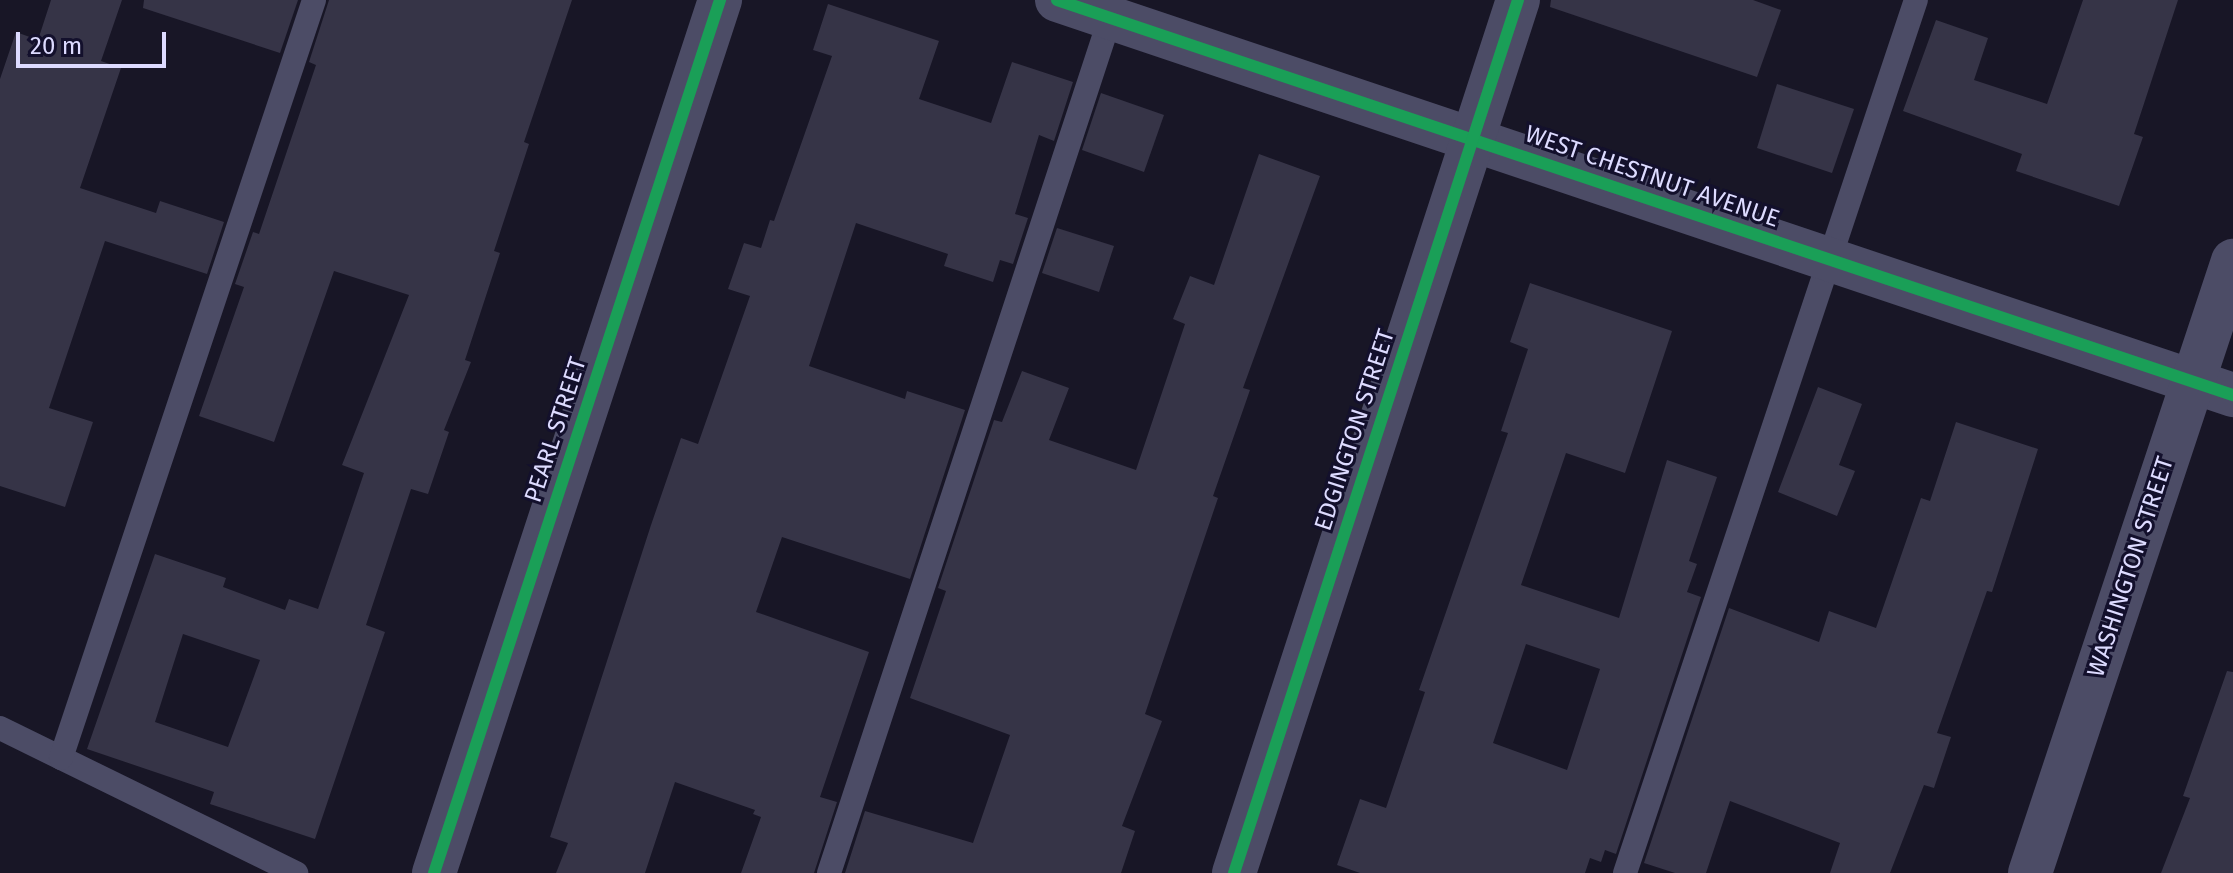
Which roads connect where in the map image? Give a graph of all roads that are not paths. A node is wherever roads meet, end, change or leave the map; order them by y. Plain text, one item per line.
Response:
1 (314, 0) edge
2 (720, 0) edge
3 (1057, 0) edge
4 (1518, 0) edge
5 (1916, 0) edge
6 (1113, 9) edge
7 (1473, 140) junction
8 (1833, 261) junction
9 (2233, 261) edge
10 (2213, 388) edge
11 (0, 728) edge
12 (61, 758) junction
13 (290, 871) edge
14 (434, 873) edge
15 (829, 873) edge
16 (1234, 873) edge
17 (1625, 873) edge
18 (2030, 873) edge

1 - 12 lane
2 - 14 street, PEARL STREET
3 - 6 street, WEST CHESTNUT AVENUE
4 - 7 street, EDGINGTON STREET
5 - 8 lane
6 - 7 street, WEST CHESTNUT AVENUE
6 - 15 lane
7 - 8 street, WEST CHESTNUT AVENUE
7 - 16 street, EDGINGTON STREET
8 - 10 street, WEST CHESTNUT AVENUE
8 - 17 lane
9 - 10 street, WASHINGTON STREET
10 - 18 street, WASHINGTON STREET
11 - 12 lane
12 - 13 lane

